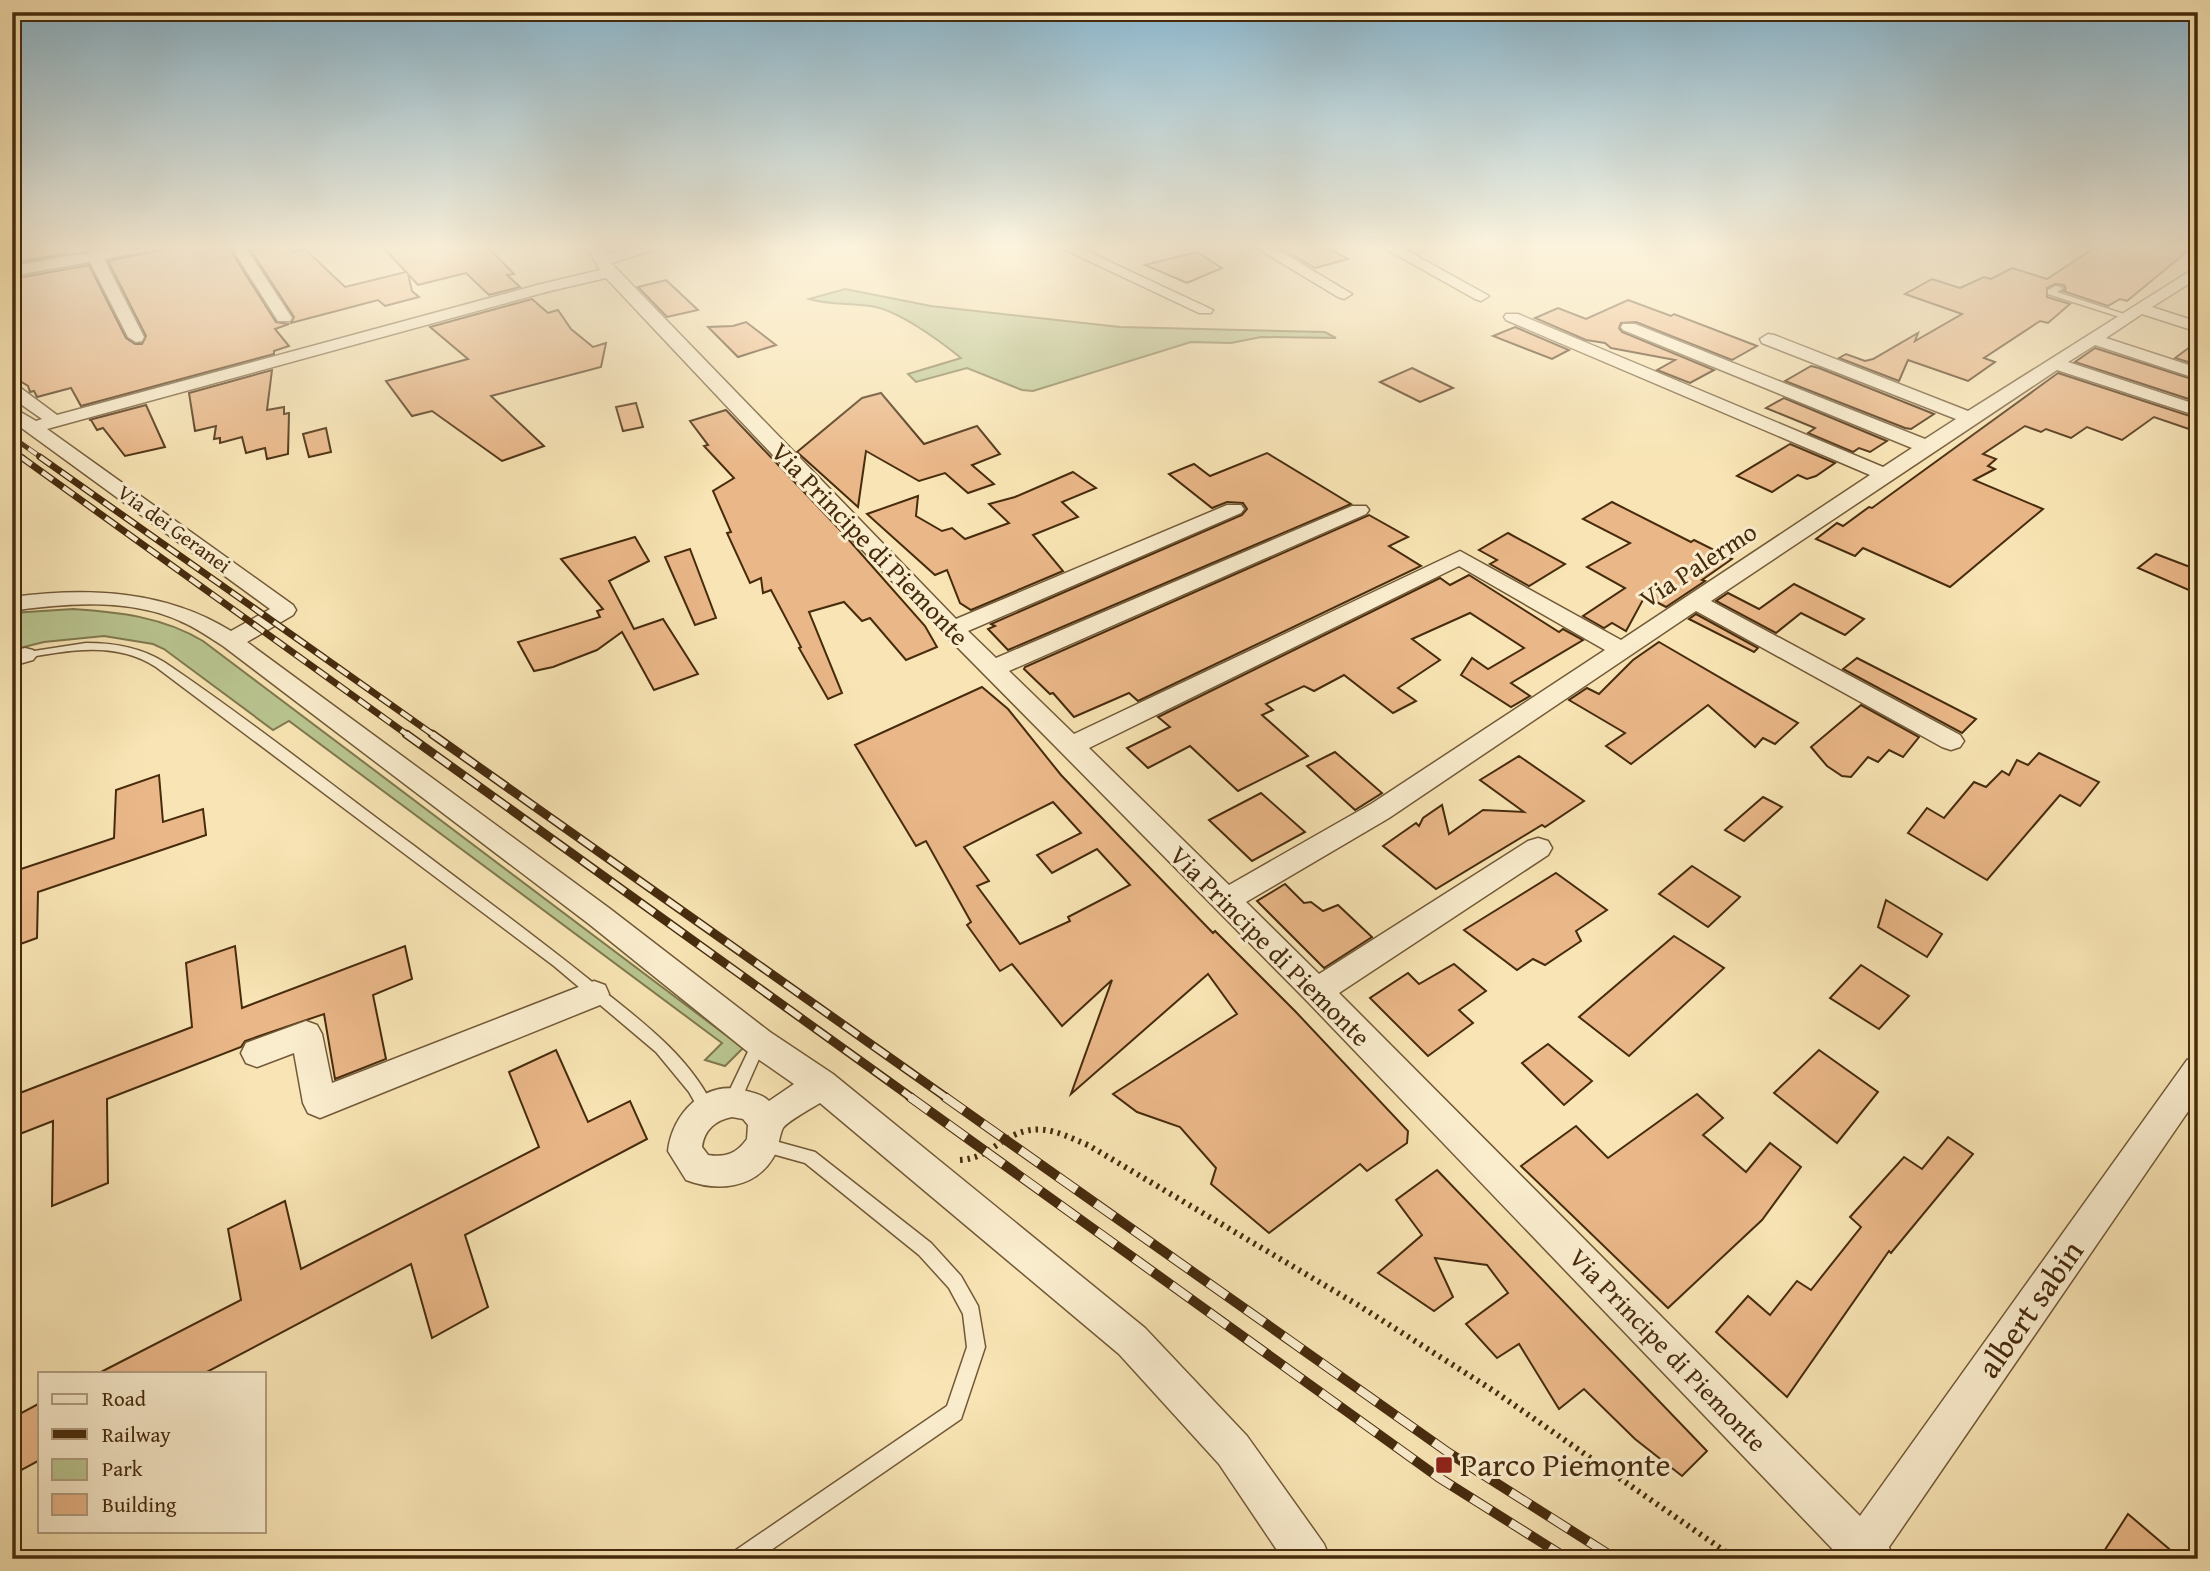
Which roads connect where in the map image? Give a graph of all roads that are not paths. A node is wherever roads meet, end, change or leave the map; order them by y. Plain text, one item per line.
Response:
1 (127, 318) edge
2 (432, 318) edge
3 (652, 318) edge
4 (1515, 318) edge
5 (2126, 318) edge
6 (2159, 318) edge
7 (1629, 327) dead end
8 (2198, 327) edge
9 (136, 337) dead end
10 (1769, 339) dead end
11 (2093, 339) junction
12 (2057, 364) junction
13 (2198, 374) edge
14 (12, 390) edge
15 (2198, 411) edge
16 (12, 412) edge
17 (1970, 418) junction
18 (44, 424) junction
19 (1927, 447) junction
20 (1886, 475) junction
21 (1234, 509) dead end
22 (1359, 510) dead end
23 (1695, 601) junction
24 (12, 604) edge
25 (953, 629) junction
26 (230, 641) junction
27 (1620, 649) junction
28 (19, 657) edge
29 (992, 669) junction
30 (1951, 740) dead end
31 (1070, 747) junction
32 (1538, 848) dead end
33 (1226, 900) junction
34 (1317, 991) junction
35 (594, 993) junction
36 (759, 1042) junction
37 (257, 1053) dead end
38 (2198, 1070) edge
39 (821, 1084) junction
40 (720, 1106) junction
41 (765, 1133) junction
42 (1867, 1554) edge
43 (740, 1559) edge
44 (1309, 1559) edge

1 - 9 street
2 - 18 street
3 - 25 street, Via Principe di Piemonte
4 - 20 street
5 - 11 street, Via Palermo
6 - 8 street
7 - 19 street
10 - 17 street
11 - 12 street, Via Palermo
11 - 13 street
12 - 15 street
12 - 17 street, Via Palermo
14 - 18 street
16 - 18 street, Via dei Geranei
17 - 19 street, Via Palermo
18 - 26 street, Via dei Geranei
19 - 20 street, Via Palermo
20 - 23 street, Via Palermo
21 - 25 street
22 - 29 street
23 - 27 street, Via Palermo
23 - 30 street
24 - 26 street
25 - 29 street, Via Principe di Piemonte
26 - 36 street
27 - 31 street
27 - 33 street, Via Palermo
28 - 35 lane
29 - 31 street, Via Principe di Piemonte
31 - 33 street, Via Principe di Piemonte
32 - 34 street
33 - 34 street, Via Principe di Piemonte
34 - 42 street, Via Principe di Piemonte
35 - 37 street
35 - 40 lane
36 - 39 street
36 - 40 lane
38 - 42 street, albert sabin
39 - 41 street
39 - 44 street
40 - 41 street
40 - 41 street
41 - 43 lane

